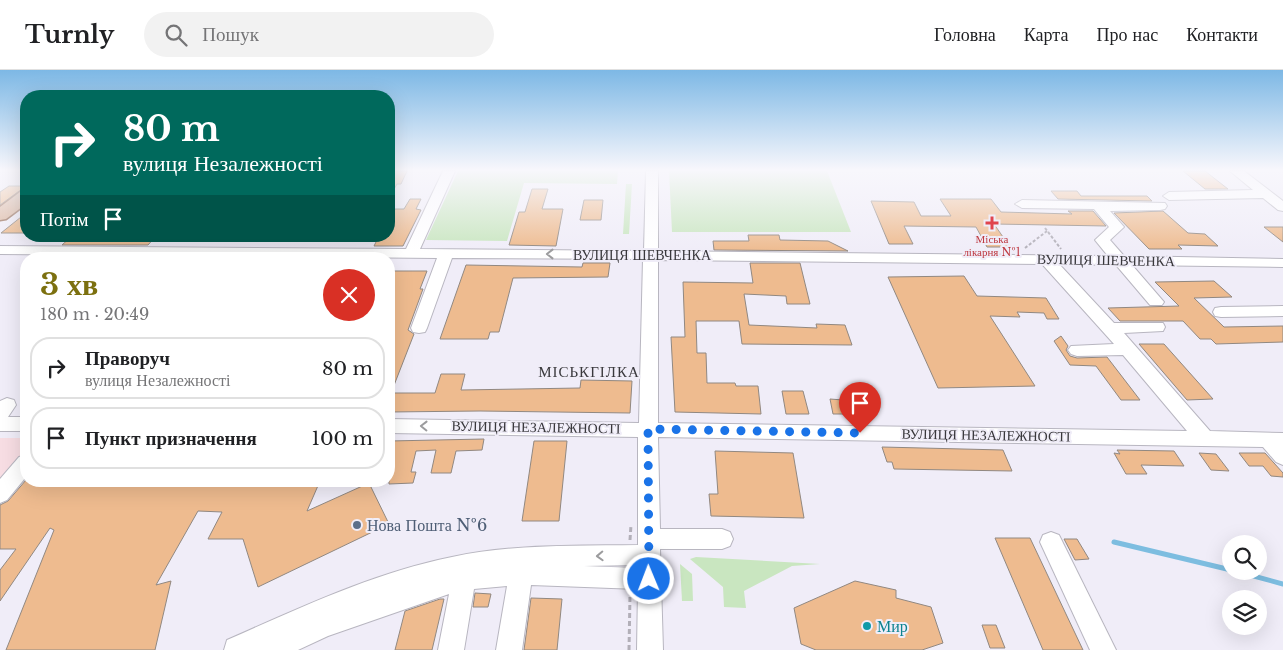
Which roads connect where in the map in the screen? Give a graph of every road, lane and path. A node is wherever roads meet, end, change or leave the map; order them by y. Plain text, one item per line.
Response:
1 (436, 198) edge
2 (652, 198) edge
3 (1272, 198) edge
4 (20, 200) edge
5 (1022, 204) dead end
6 (1160, 206) dead end
7 (1283, 206) edge
8 (1100, 207) junction
9 (0, 215) edge
10 (43, 242) edge
11 (256, 242) edge
12 (0, 250) edge
13 (34, 250) junction
14 (1021, 251) dead end
15 (57, 252) edge
16 (248, 252) edge
17 (1063, 252) dead end
18 (395, 253) edge
19 (411, 253) junction
20 (446, 254) junction
21 (651, 255) junction
22 (1046, 259) junction
23 (1119, 260) junction
24 (1283, 263) edge
25 (1156, 302) dead end
26 (1283, 311) edge
27 (1221, 312) dead end
28 (419, 328) dead end
29 (1110, 328) junction
30 (1157, 328) dead end
31 (1127, 349) junction
32 (1077, 350) dead end
33 (395, 426) edge
34 (648, 429) junction
35 (1204, 438) junction
36 (1275, 440) edge
37 (1283, 457) edge
38 (20, 470) edge
39 (0, 494) edge
40 (722, 539) dead end
41 (1052, 542) dead end
42 (648, 547) junction
43 (521, 566) junction
44 (572, 567) junction
45 (464, 579) junction
46 (649, 579) junction
47 (236, 649) edge
48 (271, 650) edge
49 (451, 650) edge
50 (509, 650) edge
51 (650, 650) edge
52 (1103, 650) edge

1 - 19 street
2 - 21 street
3 - 7 street
4 - 9 main road
5 - 8 street
6 - 8 street
8 - 23 street
10 - 13 street
11 - 16 street
12 - 13 street, ВУЛИЦЯ ШЕВЧЕНКА
13 - 15 street, ВУЛИЦЯ ШЕВЧЕНКА
14 - 17 path
18 - 19 street, ВУЛИЦЯ ШЕВЧЕНКА
19 - 20 street, ВУЛИЦЯ ШЕВЧЕНКА
21 -> 20 street, ВУЛИЦЯ ШЕВЧЕНКА
20 - 28 street
21 - 22 street, ВУЛИЦЯ ШЕВЧЕНКА
21 - 34 street
22 - 23 street, ВУЛИЦЯ ШЕВЧЕНКА
22 - 29 street
23 - 24 street, ВУЛИЦЯ ШЕВЧЕНКА
23 - 25 street
26 - 27 street
29 - 30 street
29 - 31 street
31 - 32 street
31 - 35 street
34 -> 33 street, ВУЛИЦЯ НЕЗАЛЕЖНОСТІ
34 - 35 street, ВУЛИЦЯ НЕЗАЛЕЖНОСТІ
34 - 42 street
35 - 36 street, ВУЛИЦЯ НЕЗАЛЕЖНОСТІ
36 - 37 street
38 - 39 street
40 - 42 street
41 - 52 street
42 -> 44 street
42 - 46 street
43 - 44 street
43 - 45 street
43 - 47 street
43 - 50 street
44 - 46 street
45 - 48 street
45 - 49 street
46 - 51 street

